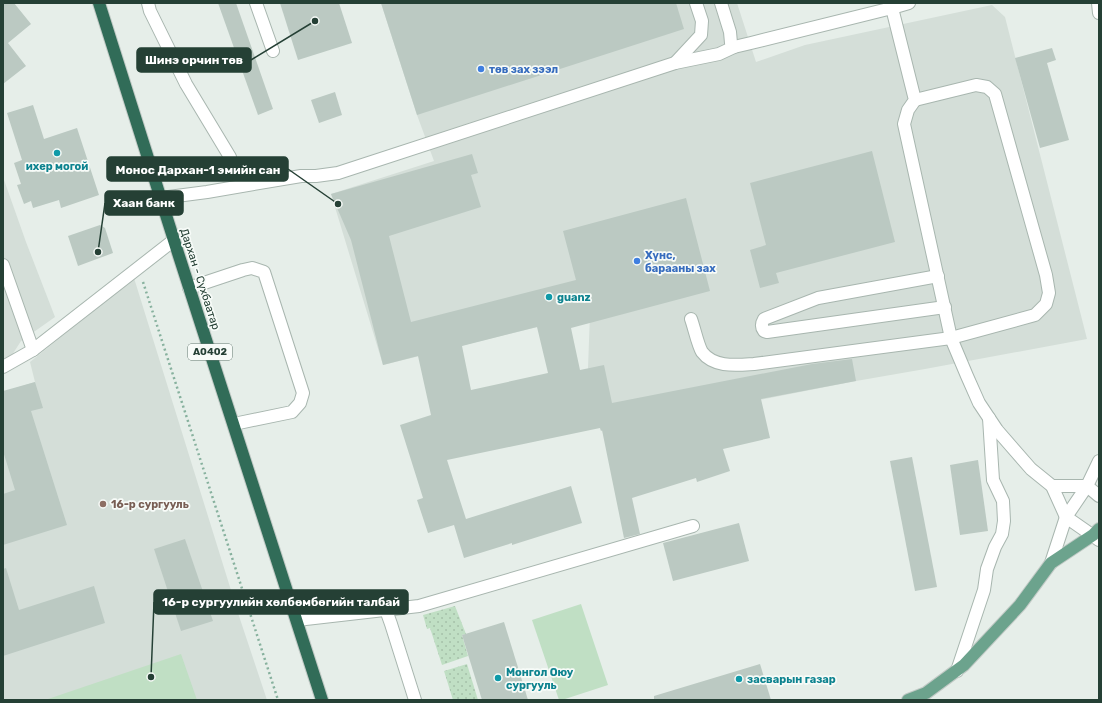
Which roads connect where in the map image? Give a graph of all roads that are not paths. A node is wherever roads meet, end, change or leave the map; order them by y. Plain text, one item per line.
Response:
1 (99, 3) edge
2 (148, 3) edge
3 (256, 3) edge
4 (696, 3) edge
5 (721, 3) edge
6 (909, 3) edge
7 (1098, 3) edge
8 (892, 8) junction
9 (1099, 13) edge
10 (734, 47) junction
11 (273, 51) dead end
12 (675, 63) junction
13 (915, 100) junction
14 (230, 157) dead end
15 (161, 198) junction
16 (174, 240) junction
17 (3, 265) edge
18 (938, 276) junction
19 (189, 288) junction
20 (944, 307) junction
21 (691, 319) dead end
22 (951, 338) junction
23 (33, 350) junction
24 (3, 367) edge
25 (989, 417) junction
26 (234, 424) junction
27 (1099, 461) edge
28 (1052, 486) junction
29 (1087, 486) junction
30 (1099, 496) edge
31 (1066, 517) junction
32 (693, 526) dead end
33 (1097, 535) edge
34 (1051, 563) junction
35 (386, 610) junction
36 (297, 620) junction
37 (957, 671) junction
38 (322, 700) edge
39 (415, 700) edge
40 (908, 700) edge

1 - 15 highway, Дархан - Сүхбаатар / A0402
2 - 14 street
3 - 11 street
4 - 12 street
5 - 10 street
6 - 8 street
7 - 9 street
8 - 10 street
8 - 13 street
10 - 12 street
12 - 15 street
13 - 18 street
13 - 22 street
15 - 16 highway, Дархан - Сүхбаатар / A0402
16 - 19 highway, Дархан - Сүхбаатар / A0402
16 - 23 street
17 - 23 street
18 - 20 street
18 - 20 street
19 - 26 highway, Дархан - Сүхбаатар / A0402
19 - 26 street
20 - 22 street
21 - 22 street
22 - 25 street
23 - 24 street
25 - 28 street
25 - 37 street
26 - 36 highway, Дархан - Сүхбаатар / A0402
27 - 29 street
28 - 29 street
28 - 31 street
29 - 30 street
29 - 31 street
31 - 33 street
31 - 34 street
32 - 35 street
33 - 34 main road
34 - 37 main road
35 - 36 street
35 - 39 street
36 - 38 highway, Дархан - Сүхбаатар / A0402
37 - 40 main road

